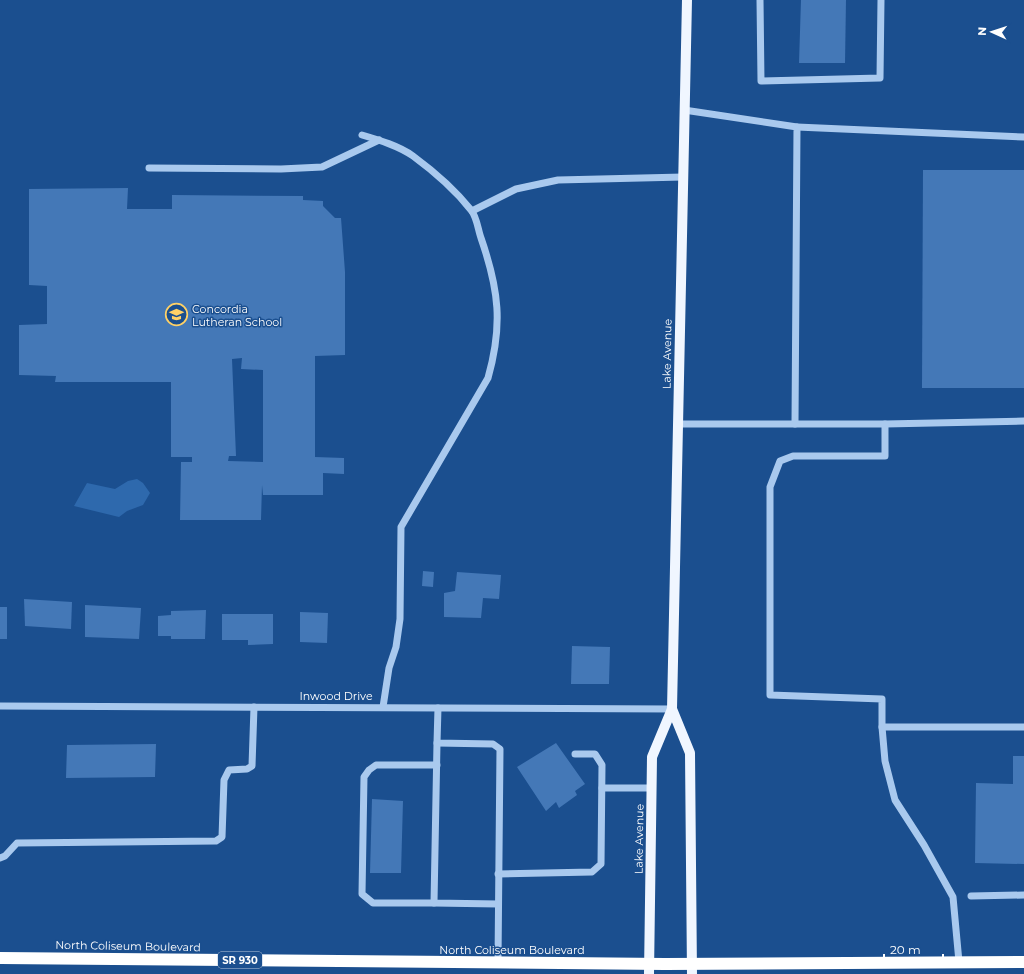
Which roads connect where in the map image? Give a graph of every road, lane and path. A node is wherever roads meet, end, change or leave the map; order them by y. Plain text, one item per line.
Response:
1 (687, 0) edge
2 (760, 0) edge
3 (881, 0) edge
4 (684, 110) junction
5 (797, 127) junction
6 (362, 135) dead end
7 (1024, 137) edge
8 (379, 140) junction
9 (149, 168) dead end
10 (683, 177) junction
11 (472, 211) junction
12 (1024, 421) edge
13 (678, 424) junction
14 (795, 424) junction
15 (885, 424) junction
16 (0, 706) edge
17 (254, 707) junction
18 (383, 707) junction
19 (438, 708) junction
20 (672, 709) junction
21 (882, 727) junction
22 (1024, 727) edge
23 (437, 743) junction
24 (575, 754) dead end
25 (436, 765) junction
26 (602, 788) junction
27 (651, 788) junction
28 (0, 858) edge
29 (498, 874) junction
30 (1024, 895) edge
31 (971, 896) dead end
32 (434, 903) junction
33 (498, 904) junction
34 (0, 958) edge
35 (498, 962) junction
36 (959, 962) junction
37 (1024, 962) edge
38 (649, 969) edge
39 (692, 969) edge

1 - 4 main road, Lake Avenue
2 - 3 street
4 - 5 street
4 - 10 main road, Lake Avenue
5 - 7 street
5 - 14 street
6 - 8 street
8 - 9 street
8 - 11 street
10 - 11 street
10 - 13 main road, Lake Avenue
11 - 18 street
12 - 15 street
13 - 14 street
13 - 20 main road, Lake Avenue
14 - 15 street
15 - 21 street
16 - 17 street, Inwood Drive
17 - 18 street, Inwood Drive
17 - 28 street
18 - 19 street, Inwood Drive
19 - 20 street, Inwood Drive
19 - 23 street
20 - 27 main road, Lake Avenue
20 - 39 main road, Lake Avenue
21 - 22 street
21 - 36 street
23 - 25 street
23 - 29 street
24 - 26 street
25 - 32 street
25 - 32 street
26 - 27 street
26 - 29 street
27 - 38 main road, Lake Avenue
29 - 33 street
30 - 31 street
32 - 33 street
33 - 35 street
34 - 35 highway, North Coliseum Boulevard / SR 930
35 - 38 highway, North Coliseum Boulevard / SR 930
36 - 37 highway, North Coliseum Boulevard / SR 930
36 - 39 highway, North Coliseum Boulevard / SR 930
38 - 39 highway, North Coliseum Boulevard / SR 930

